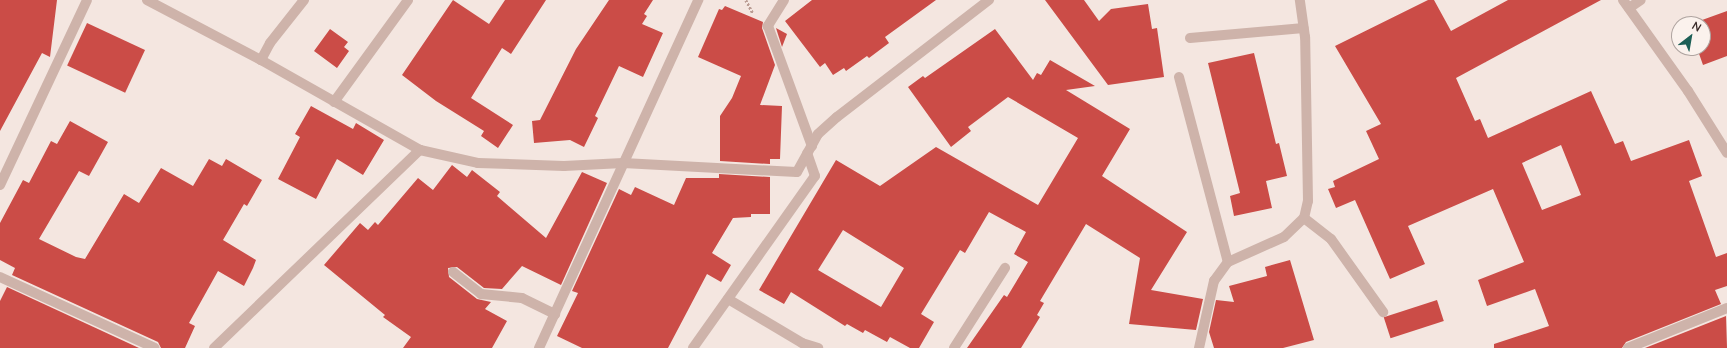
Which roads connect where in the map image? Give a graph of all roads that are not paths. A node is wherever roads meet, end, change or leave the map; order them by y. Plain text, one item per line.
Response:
1 (87, 0) edge
2 (146, 0) edge
3 (304, 0) edge
4 (408, 0) edge
5 (698, 0) edge
6 (784, 0) edge
7 (990, 0) edge
8 (1300, 0) edge
9 (1623, 0) edge
10 (1641, 0) edge
11 (1629, 8) junction
12 (1304, 28) junction
13 (1190, 38) dead end
14 (261, 60) junction
15 (1179, 77) dead end
16 (334, 102) junction
17 (420, 150) junction
18 (809, 150) junction
19 (1727, 153) edge
20 (624, 163) junction
21 (0, 185) edge
22 (1304, 218) junction
23 (1228, 262) junction
24 (1005, 268) dead end
25 (453, 272) dead end
26 (0, 277) edge
27 (728, 299) junction
28 (1727, 308) edge
29 (1383, 312) dead end
30 (555, 314) junction
31 (155, 348) edge
32 (214, 348) edge
33 (540, 348) edge
34 (694, 348) edge
35 (818, 348) edge
36 (954, 348) edge
37 (1199, 348) edge
38 (1628, 348) edge

1 - 21 street
2 - 14 street
3 - 14 street
4 - 16 street
5 - 20 street
6 - 18 street
7 - 18 street
8 - 12 street
9 - 11 street
10 - 11 street
11 - 19 street
12 - 13 street
12 - 22 street
14 - 16 street
15 - 23 street
16 - 17 street
17 - 20 street
17 - 32 street
18 - 20 street
18 - 27 street
20 - 30 street
22 - 23 street
22 - 29 street
23 - 37 street
24 - 36 street
25 - 30 street
26 - 31 street
27 - 34 street
27 - 35 street
28 - 38 street
30 - 33 street

